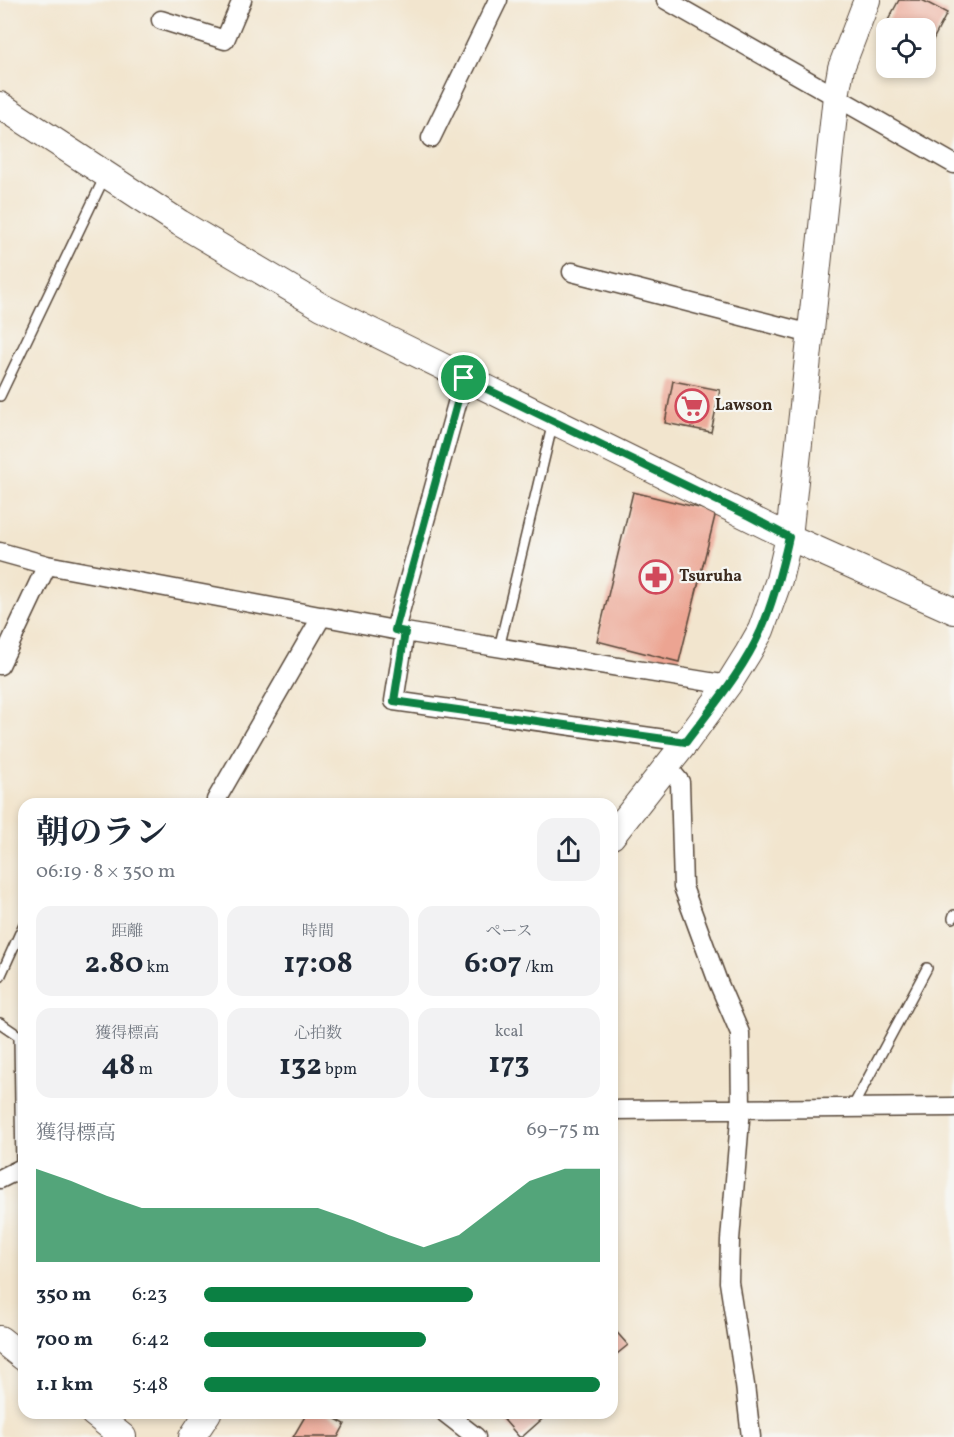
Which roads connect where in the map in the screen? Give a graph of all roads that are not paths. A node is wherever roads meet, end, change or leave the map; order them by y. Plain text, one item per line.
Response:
1 (242, 0) edge
2 (498, 0) edge
3 (666, 0) edge
4 (867, 0) edge
5 (161, 20) dead end
6 (836, 96) junction
7 (0, 105) edge
8 (431, 138) dead end
9 (954, 164) edge
10 (106, 174) junction
11 (572, 272) dead end
12 (811, 334) junction
13 (464, 378) junction
14 (0, 396) edge
15 (552, 422) junction
16 (789, 537) junction
17 (0, 552) edge
18 (47, 565) junction
19 (954, 611) edge
20 (322, 616) junction
21 (400, 631) junction
22 (499, 648) junction
23 (0, 665) edge
24 (728, 685) junction
25 (686, 742) junction
26 (666, 765) junction
27 (217, 798) edge
28 (618, 827) edge
29 (18, 937) edge
30 (927, 968) dead end
31 (0, 977) edge
32 (0, 1023) edge
33 (18, 1034) edge
34 (954, 1107) edge
35 (741, 1108) junction
36 (852, 1108) junction
37 (618, 1110) edge
38 (18, 1170) edge
39 (0, 1179) edge
40 (0, 1339) edge
41 (18, 1353) edge
42 (100, 1419) edge
43 (204, 1419) edge
44 (453, 1419) edge
45 (123, 1437) edge
46 (192, 1437) edge
47 (476, 1437) edge
48 (751, 1437) edge

1 - 5 street
2 - 8 street
3 - 6 street
4 - 6 street
6 - 9 street
6 - 12 street
7 - 10 street
10 - 13 street
10 - 14 lane
11 - 12 street
12 - 16 street
13 - 15 street
13 - 21 street
15 - 16 street
15 - 22 lane
16 - 19 street
16 - 24 street
17 - 18 street
18 - 20 street
18 - 23 street
20 - 21 street
20 - 27 street
21 - 22 street
21 - 25 street
22 - 24 street
24 - 25 street
25 - 26 street
26 - 28 street
26 - 35 street
29 - 31 lane
30 - 36 lane
32 - 33 lane
34 - 36 street
35 - 36 street
35 - 37 street
35 - 48 street
38 - 39 street
40 - 41 street
42 - 45 street
43 - 46 street
44 - 47 street

